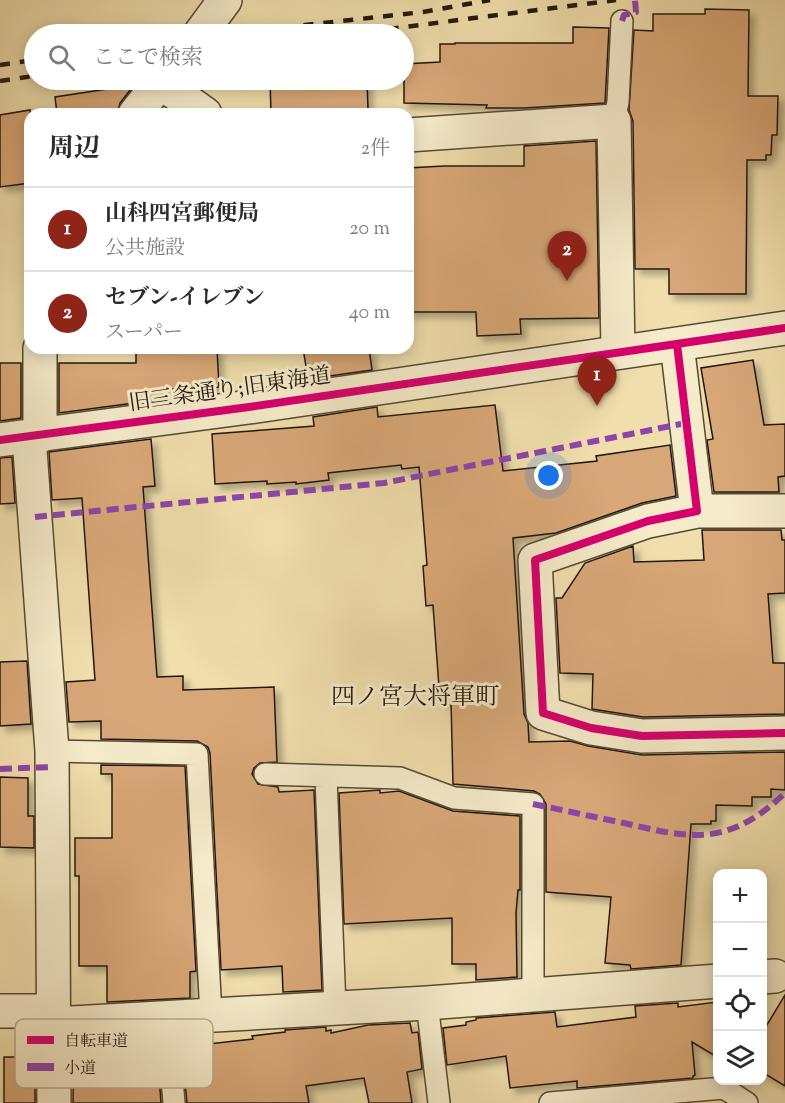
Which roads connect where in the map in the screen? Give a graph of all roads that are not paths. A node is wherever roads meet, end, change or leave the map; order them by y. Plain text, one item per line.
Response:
1 (225, 0) edge
2 (622, 21) dead end
3 (207, 24) edge
4 (154, 90) edge
5 (173, 90) edge
6 (140, 108) edge
7 (197, 108) edge
8 (614, 121) junction
9 (414, 135) edge
10 (785, 328) edge
11 (677, 344) junction
12 (618, 352) junction
13 (39, 354) edge
14 (23, 438) edge
15 (697, 511) junction
16 (785, 511) edge
17 (785, 733) edge
18 (51, 751) junction
19 (266, 774) dead end
20 (326, 777) junction
21 (713, 981) edge
22 (533, 995) junction
23 (427, 1003) junction
24 (335, 1008) junction
25 (0, 1011) edge
26 (211, 1015) junction
27 (167, 1017) joint
28 (54, 1018) junction
29 (173, 1088) edge
30 (174, 1103) edge
31 (439, 1103) edge
32 (550, 1103) edge
33 (747, 1103) edge

1 - 3 street
2 - 8 lane
4 - 6 street
5 - 7 street
8 - 9 street
8 - 12 street
10 - 11 street, 旧三条通り;旧東海道
11 - 12 street, 旧三条通り;旧東海道
11 - 15 street
12 - 14 street, 旧三条通り;旧東海道
13 - 14 street
14 - 18 street
15 - 16 street
15 - 17 street
18 - 26 lane
18 - 28 street
19 - 20 lane
20 - 22 lane
20 - 24 lane
21 - 22 street
22 - 23 street
23 - 24 street
23 - 31 lane
24 - 26 street
25 - 28 street
26 - 27 street
27 - 28 street
29 - 30 lane
32 - 33 lane

